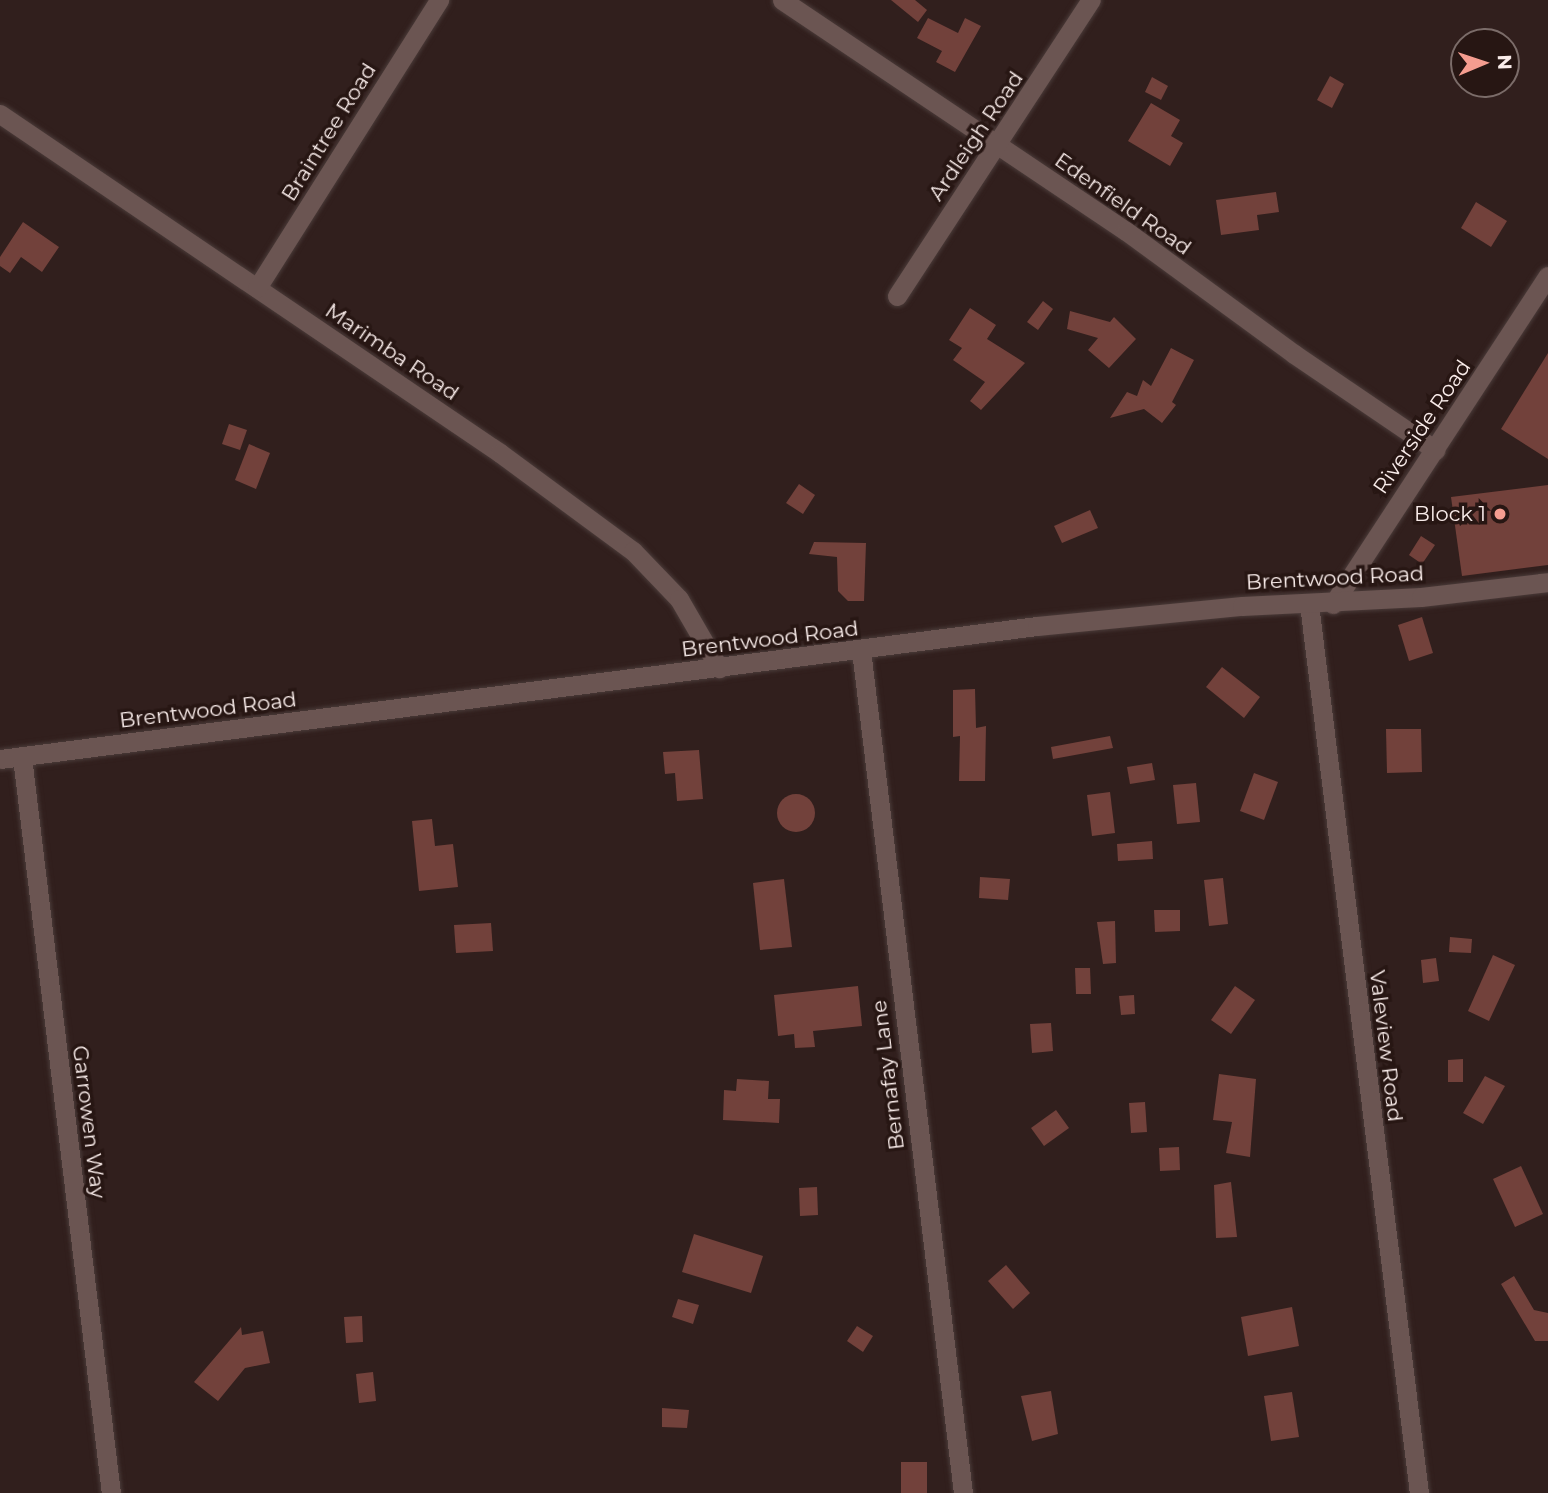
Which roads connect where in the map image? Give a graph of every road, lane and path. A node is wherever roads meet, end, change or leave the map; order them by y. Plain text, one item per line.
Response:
1 (439, 0) edge
2 (782, 0) edge
3 (1091, 0) edge
4 (0, 114) edge
5 (999, 146) junction
6 (1548, 276) edge
7 (257, 288) junction
8 (897, 296) dead end
9 (1435, 450) junction
10 (1548, 582) edge
11 (1309, 604) junction
12 (1333, 604) junction
13 (861, 650) junction
14 (719, 668) junction
15 (22, 757) junction
16 (0, 760) edge
17 (111, 1493) edge
18 (963, 1493) edge
19 (1419, 1493) edge

1 - 7 street, Braintree Road
2 - 5 street, Edenfield Road
3 - 5 street, Ardleigh Road
4 - 7 street, Marimba Road
5 - 8 street, Ardleigh Road
5 - 9 street, Edenfield Road
6 - 9 street, Riverside Road
7 - 14 street, Marimba Road
9 - 12 street, Riverside Road
10 - 12 street, Brentwood Road
11 - 12 street, Brentwood Road
11 - 13 street, Brentwood Road
11 - 19 street, Valeview Road
13 - 14 street, Brentwood Road
13 - 18 street, Bernafay Lane
14 - 15 street, Brentwood Road
15 - 16 street, Brentwood Road
15 - 17 street, Garrowen Way

